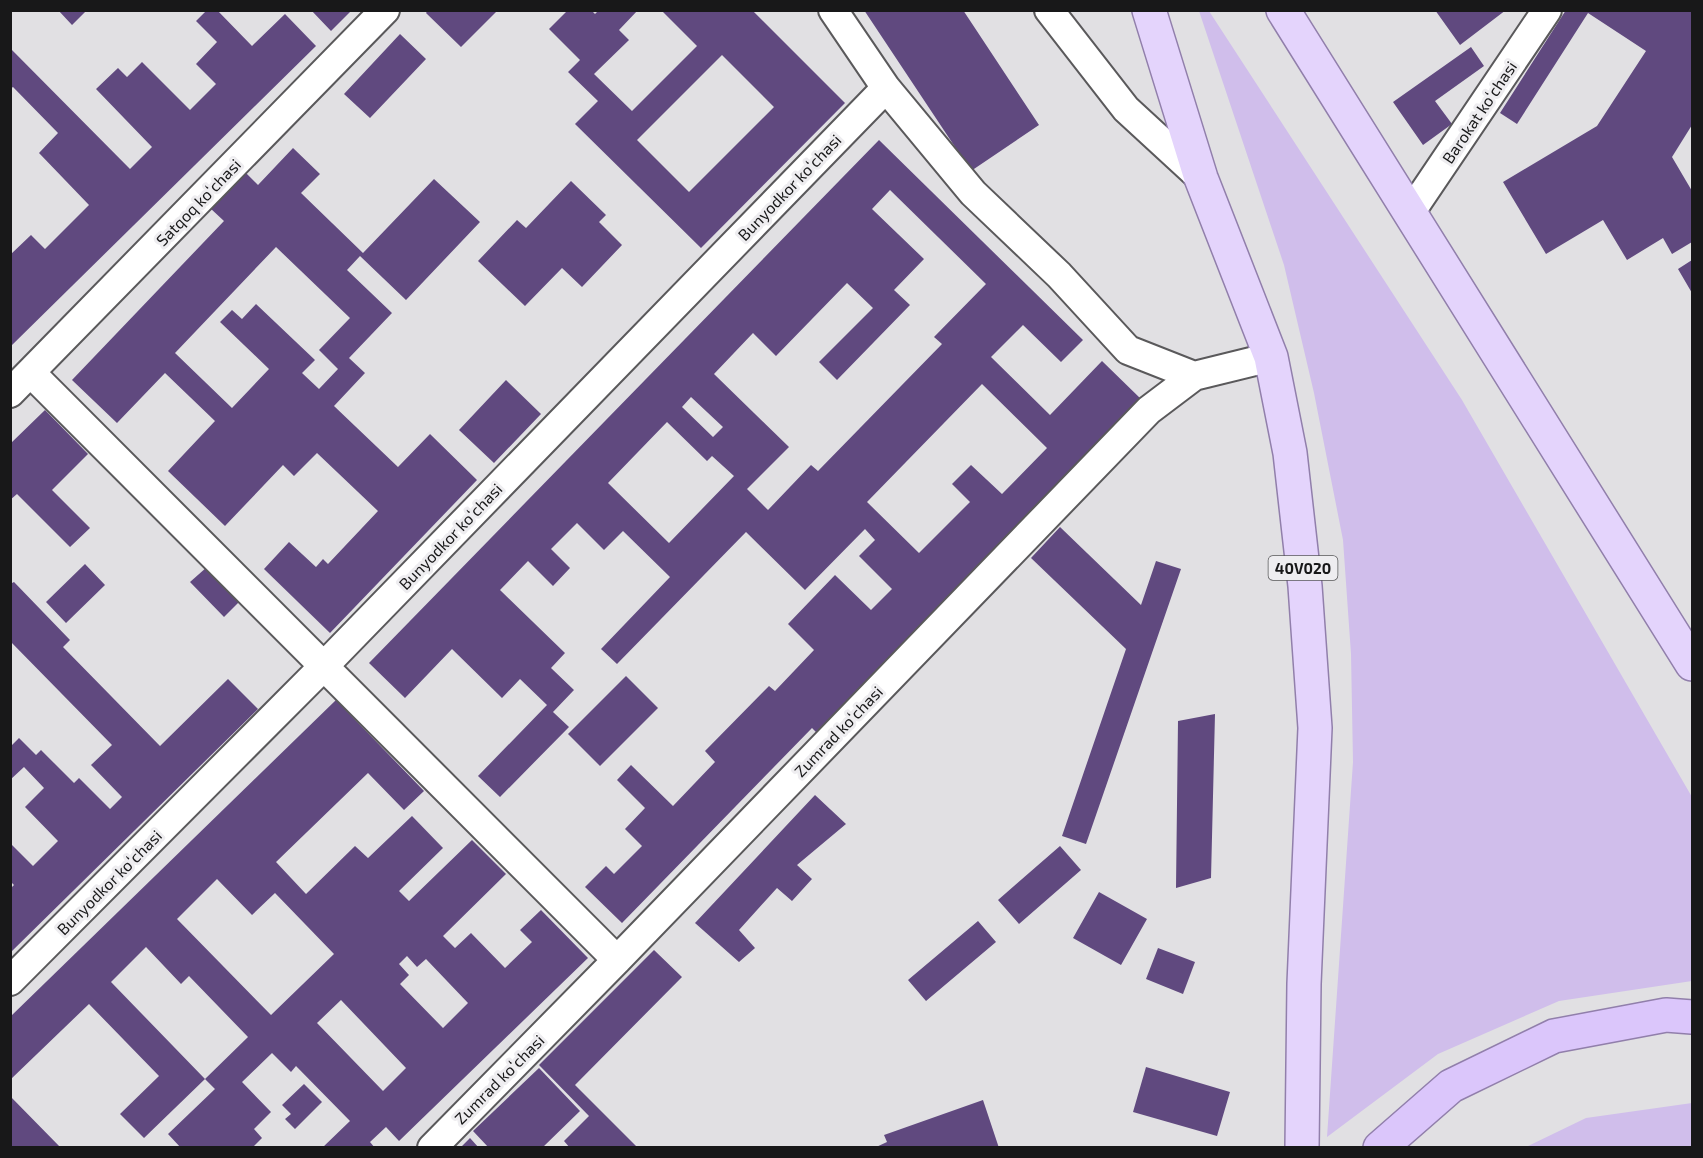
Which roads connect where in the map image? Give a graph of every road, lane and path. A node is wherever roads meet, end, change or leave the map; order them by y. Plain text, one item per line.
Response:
1 (385, 10) edge
2 (833, 10) edge
3 (1050, 10) edge
4 (1149, 10) edge
5 (1283, 10) edge
6 (1547, 10) edge
7 (886, 88) junction
8 (1201, 178) junction
9 (1410, 213) junction
10 (1271, 357) junction
11 (31, 373) junction
12 (1194, 376) junction
13 (10, 393) edge
14 (1692, 664) edge
15 (322, 667) junction
16 (617, 960) junction
17 (10, 981) edge
18 (1692, 1017) edge
19 (432, 1148) edge
20 (1302, 1148) edge
21 (1380, 1148) edge

1 - 11 street, Satqoq koʻchasi
2 - 7 street
3 - 8 street
4 - 8 main road, 40V020
5 - 9 main road
6 - 9 street, Barokat koʻchasi
7 - 12 street
7 - 15 street, Bunyodkor koʻchasi
8 - 10 main road, 40V020
9 - 14 main road
10 - 12 street, Zumrad koʻchasi
10 - 20 main road, 40V020
11 - 13 street, Satqoq koʻchasi
11 - 15 street
12 - 16 street, Zumrad koʻchasi
15 - 16 street
15 - 17 street, Bunyodkor koʻchasi
16 - 19 street, Zumrad koʻchasi
18 - 21 highway

